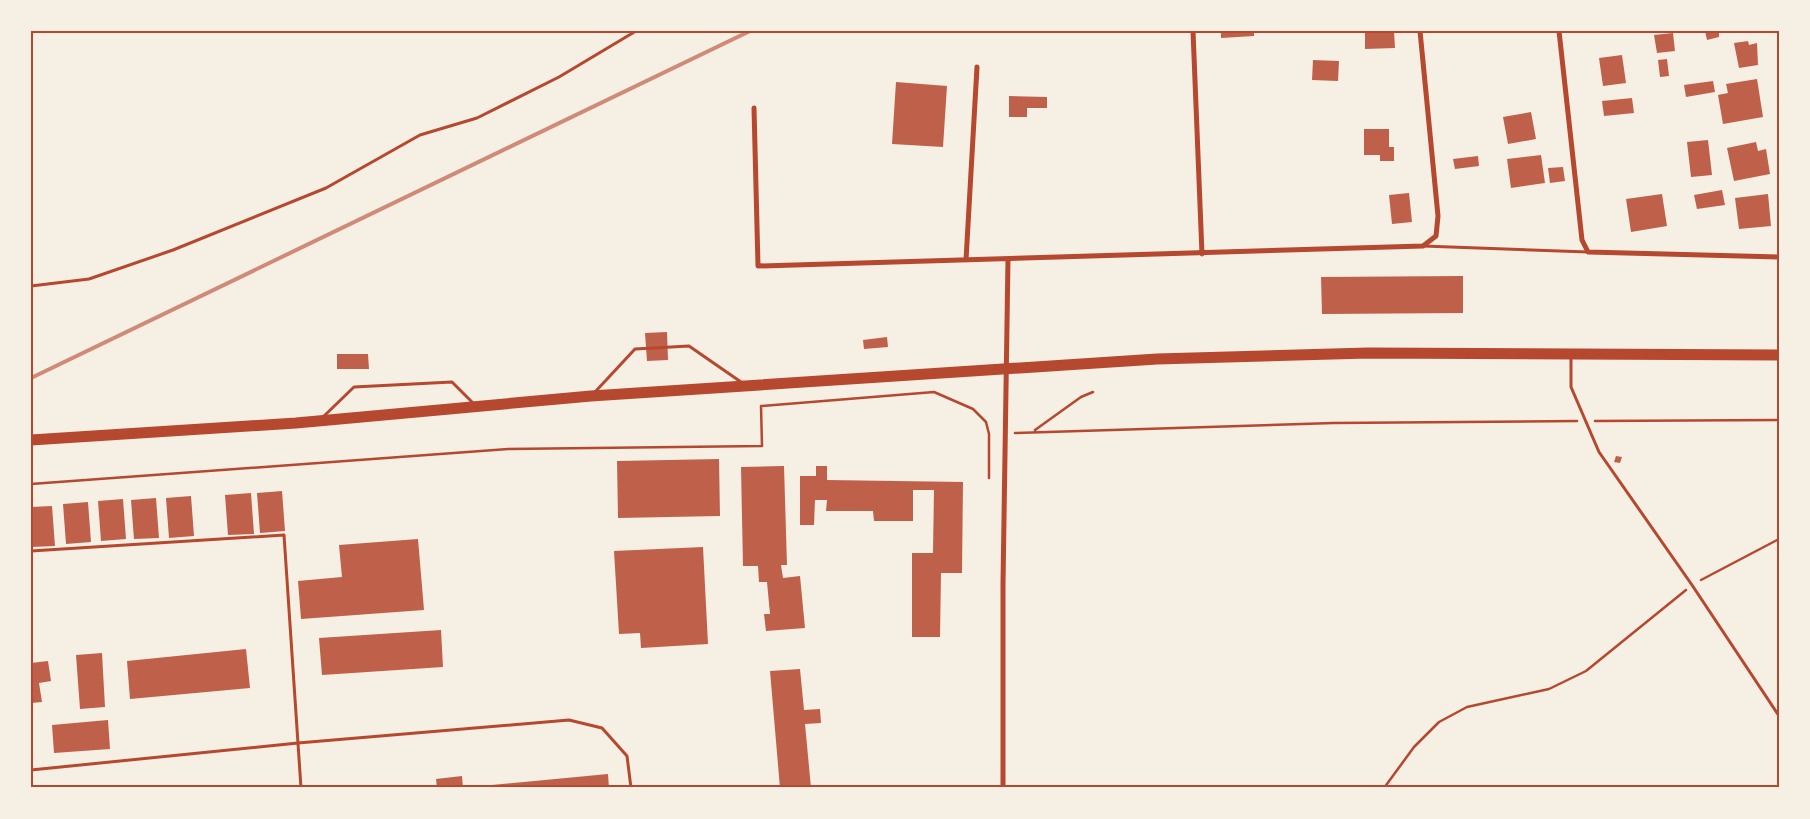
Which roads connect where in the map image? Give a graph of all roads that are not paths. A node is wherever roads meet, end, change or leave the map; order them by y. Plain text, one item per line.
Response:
1 (636, 31) edge
2 (1193, 31) edge
3 (1420, 31) edge
4 (1559, 31) edge
5 (977, 67) dead end
6 (754, 108) dead end
7 (1423, 246) junction
8 (1588, 252) junction
9 (1202, 254) junction
10 (1779, 257) edge
11 (1008, 259) junction
12 (966, 260) junction
13 (31, 286) edge
14 (1571, 354) junction
15 (1779, 355) edge
16 (1008, 368) junction
17 (748, 387) junction
18 (591, 396) junction
19 (476, 407) junction
20 (320, 420) junction
21 (31, 440) edge
22 (31, 551) edge
23 (1779, 716) edge
24 (298, 743) junction
25 (31, 770) edge
26 (301, 788) edge
27 (631, 788) edge
28 (1003, 788) edge

1 - 13 lane
2 - 9 street
3 - 7 street
4 - 8 street
5 - 12 street
6 - 12 street
7 - 8 lane
7 - 9 street
8 - 10 street
9 - 11 street
11 - 12 street
11 - 16 street
14 - 15 main road
14 - 16 main road
14 - 23 lane
16 - 17 main road
16 - 28 street
17 - 18 main road
17 - 18 lane
18 - 19 main road
19 - 20 main road
19 - 20 lane
20 - 21 main road
22 - 24 lane
24 - 25 lane
24 - 26 lane
24 - 27 lane

